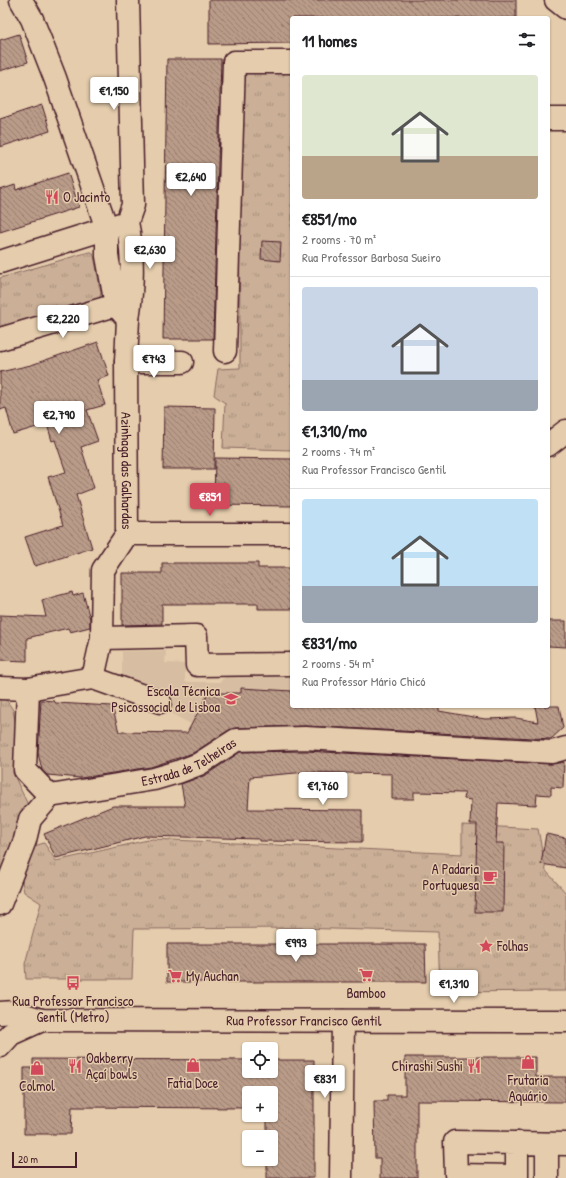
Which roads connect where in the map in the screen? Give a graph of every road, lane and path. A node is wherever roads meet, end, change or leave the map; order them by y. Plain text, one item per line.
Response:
1 (20, 0) edge
2 (128, 0) edge
3 (556, 0) edge
4 (566, 8) edge
5 (290, 62) edge
6 (550, 119) edge
7 (566, 120) edge
8 (117, 225) junction
9 (0, 262) edge
10 (122, 312) junction
11 (0, 339) edge
12 (225, 352) dead end
13 (126, 362) junction
14 (182, 362) dead end
15 (566, 431) edge
16 (550, 443) edge
17 (128, 534) junction
18 (290, 534) edge
19 (102, 638) junction
20 (290, 664) edge
21 (93, 678) junction
22 (0, 688) edge
23 (28, 689) junction
24 (160, 702) dead end
25 (566, 748) edge
26 (50, 796) junction
27 (0, 904) edge
28 (0, 1013) edge
29 (42, 1020) junction
30 (343, 1021) junction
31 (566, 1021) edge
32 (0, 1046) edge
33 (517, 1143) dead end
34 (556, 1144) edge
35 (341, 1178) edge
36 (547, 1178) edge

1 - 8 street, Azinhaga das Galhardas
2 - 8 street, Azinhaga das Galhardas
3 - 4 street
5 - 12 street
6 - 7 street
8 - 9 street
8 - 10 street, Azinhaga das Galhardas
10 - 11 street
10 - 13 street, Azinhaga das Galhardas
13 - 14 street
13 - 17 street, Azinhaga das Galhardas
15 - 16 street
17 - 18 street
17 - 19 street, Azinhaga das Galhardas
19 - 20 street
19 - 21 street, Azinhaga das Galhardas
21 - 23 street
21 - 24 street
22 - 23 street
23 - 26 street
25 - 26 street, Estrada de Telheiras
26 - 27 street
28 - 29 street, Rua Professor Francisco Gentil
29 - 30 street, Rua Professor Francisco Gentil
29 - 32 street, Rua Professor Francisco Gentil
30 - 31 street, Rua Professor Francisco Gentil
30 - 35 street
33 - 34 street
34 - 36 street

